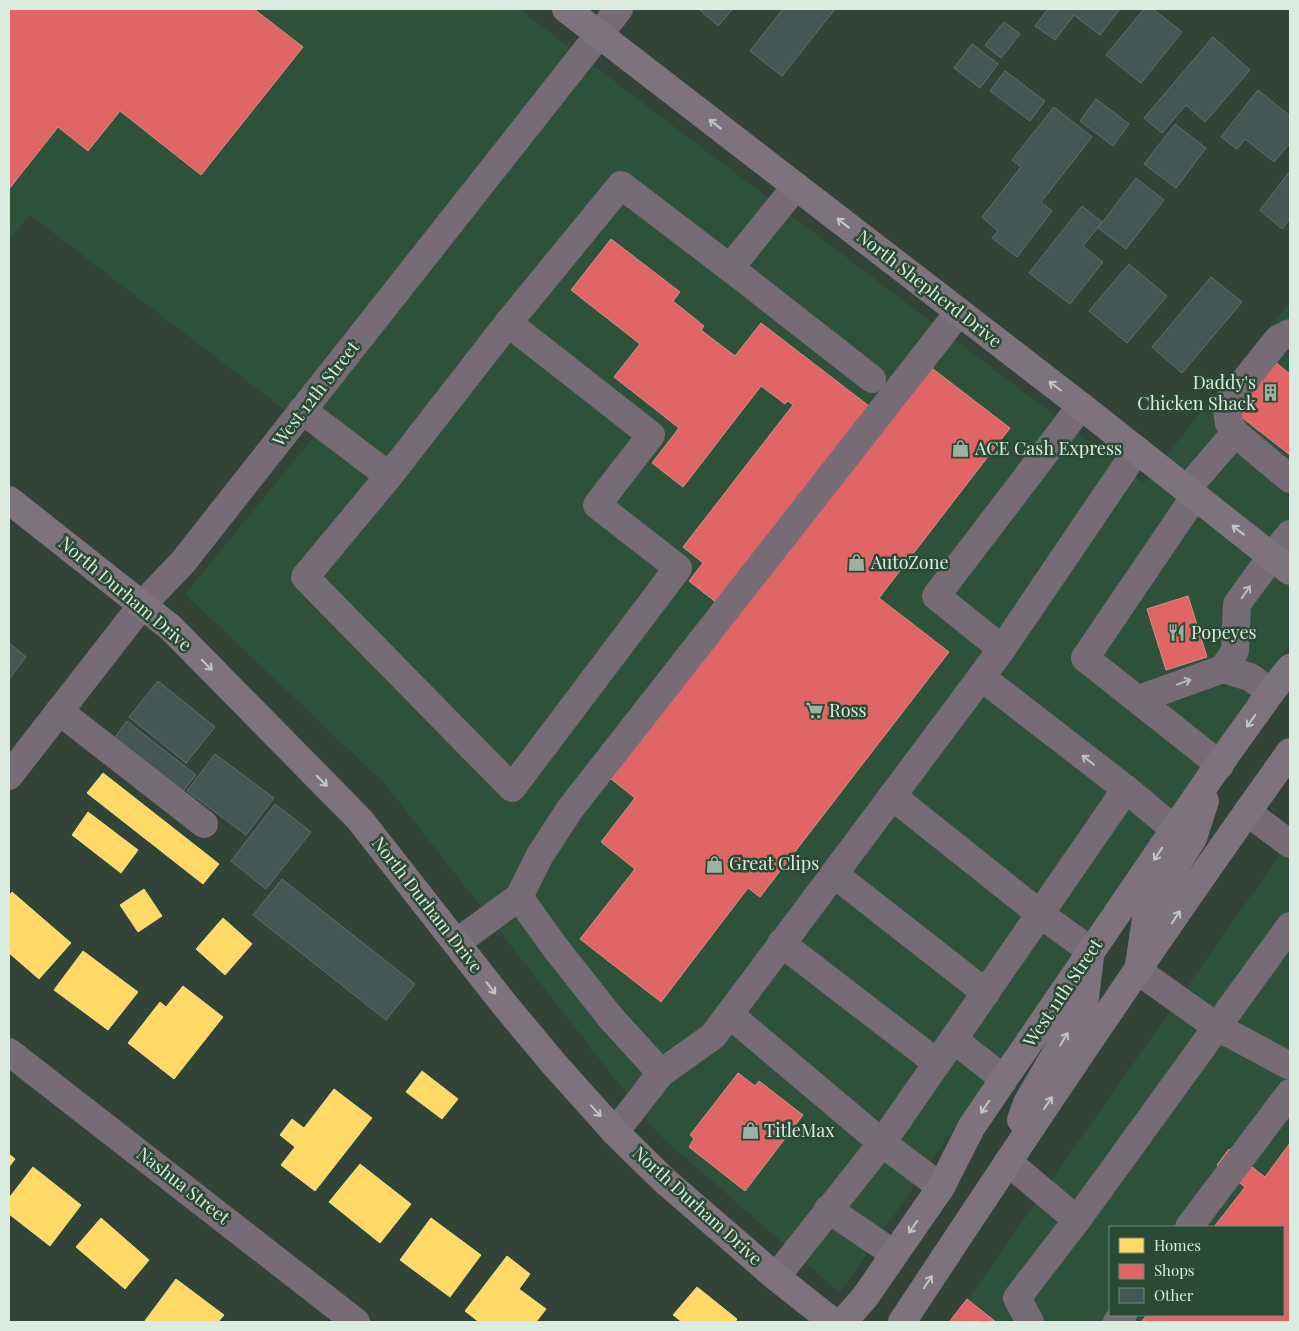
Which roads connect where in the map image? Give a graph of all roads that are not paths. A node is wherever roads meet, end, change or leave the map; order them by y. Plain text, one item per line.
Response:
1 (566, 9) edge
2 (619, 9) edge
3 (599, 34) junction
4 (796, 186) junction
5 (730, 268) junction
6 (959, 312) junction
7 (508, 323) junction
8 (1290, 334) edge
9 (872, 379) dead end
10 (1081, 406) junction
11 (302, 410) junction
12 (1235, 433) junction
13 (1137, 450) junction
14 (389, 476) junction
15 (1290, 478) edge
16 (1191, 492) junction
17 (9, 500) edge
18 (1290, 534) edge
19 (1281, 564) edge
20 (142, 605) junction
21 (1002, 650) junction
22 (1290, 668) edge
23 (1223, 669) junction
24 (981, 677) junction
25 (1271, 692) junction
26 (1139, 699) junction
27 (59, 711) junction
28 (1290, 752) edge
29 (1216, 769) junction
30 (9, 776) edge
31 (1126, 790) junction
32 (892, 796) junction
33 (1248, 812) junction
34 (204, 824) dead end
35 (1174, 829) junction
36 (1290, 844) edge
37 (834, 874) junction
38 (519, 897) junction
39 (1040, 914) junction
40 (1290, 926) edge
41 (456, 943) junction
42 (781, 944) junction
43 (1091, 951) junction
44 (1138, 971) junction
45 (986, 993) junction
46 (729, 1014) junction
47 (1217, 1027) junction
48 (953, 1039) junction
49 (9, 1052) edge
50 (937, 1063) junction
51 (1290, 1066) edge
52 (661, 1073) junction
53 (1004, 1079) junction
54 (1290, 1093) edge
55 (615, 1132) junction
56 (882, 1143) junction
57 (1008, 1162) junction
58 (941, 1187) junction
59 (828, 1209) junction
60 (1078, 1220) junction
61 (1190, 1226) edge
62 (894, 1254) junction
63 (776, 1277) junction
64 (356, 1322) edge
65 (833, 1322) edge
66 (843, 1322) edge
67 (902, 1322) edge
68 (1030, 1322) edge

1 - 3 main road, North Shepherd Drive
2 - 3 street, West 12th Street
4 -> 3 main road, North Shepherd Drive
3 - 11 street, West 12th Street
4 - 5 street
6 -> 4 main road, North Shepherd Drive
5 - 7 street
5 - 9 street
10 -> 6 main road, North Shepherd Drive
6 - 38 street
7 - 14 street
7 - 14 street
8 - 12 street
10 - 13 main road, North Shepherd Drive
10 - 21 street
11 - 14 street
11 - 20 street, West 12th Street
12 - 15 street
12 - 16 street
13 - 16 main road, North Shepherd Drive
13 - 21 street
19 -> 16 main road, North Shepherd Drive
16 - 26 street
17 - 20 main road, North Durham Drive
18 - 19 street
23 -> 19 street
20 - 27 street, West 12th Street
20 -> 41 main road, North Durham Drive
21 - 24 street
22 - 25 main road, West 11th Street
23 - 25 street
26 -> 23 street
31 -> 24 street
24 - 32 street
25 -> 29 main road, West 11th Street
26 - 29 street
27 - 30 street, West 12th Street
27 - 34 street
28 - 33 main road
29 - 35 main road, West 11th Street
29 - 44 main road
31 - 35 street
31 - 39 street
32 - 37 street
32 - 39 street
33 - 36 street
44 -> 33 main road
35 -> 43 main road, West 11th Street
37 - 42 street
37 - 45 street
38 - 41 street
38 - 52 street
39 - 43 street
39 - 45 street
40 - 47 street
41 -> 55 main road, North Durham Drive
42 - 46 street
42 - 50 street
43 - 53 main road, West 11th Street
57 -> 43 main road
44 - 47 street
57 -> 44 main road
45 - 48 street
46 - 52 street
46 - 56 street
47 - 51 street
47 - 60 street
48 - 50 street
48 - 53 street
49 - 64 street, Nashua Street
50 - 56 street
52 - 55 street
53 -> 58 main road, West 11th Street
54 - 61 street
55 - 63 main road, North Durham Drive
56 - 58 street
56 - 59 street
57 - 60 street
67 -> 57 main road
58 -> 62 main road, West 11th Street
59 - 62 street
59 - 63 street
60 - 68 street
62 - 66 main road, West 11th Street
63 - 65 main road, North Durham Drive

